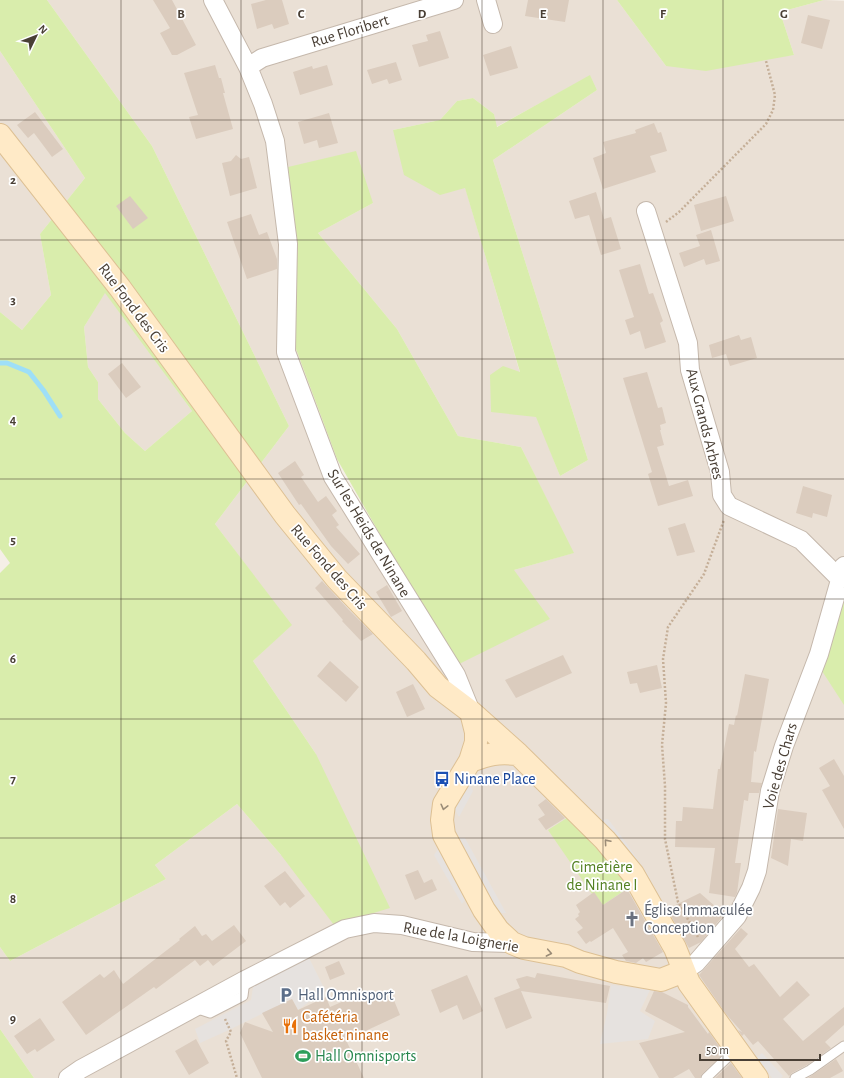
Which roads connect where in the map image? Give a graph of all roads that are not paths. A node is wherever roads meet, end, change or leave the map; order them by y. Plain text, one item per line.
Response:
1 (213, 0) edge
2 (454, 0) edge
3 (486, 0) edge
4 (493, 24) dead end
5 (248, 67) junction
6 (0, 135) edge
7 (646, 211) dead end
8 (842, 573) edge
9 (471, 712) junction
10 (518, 754) junction
11 (470, 761) junction
12 (484, 910) junction
13 (473, 942) junction
14 (512, 943) junction
15 (684, 971) junction
16 (245, 980) junction
17 (195, 1008) junction
18 (844, 1046) edge
19 (738, 1050) junction
20 (751, 1075) edge
21 (68, 1078) edge
22 (706, 1078) edge
23 (795, 1078) edge

1 - 5 street, Sur les Heids de Ninane
2 - 5 street, Rue Floribert
3 - 4 street
5 - 9 street, Sur les Heids de Ninane
6 - 9 street, Rue Fond des Cris
7 - 8 street, Aux Grands Arbres
8 - 15 street, Voie des Chars
9 - 10 street, Rue Fond des Cris
9 - 11 street
10 - 11 street
15 -> 10 street, Rue Fond des Cris
11 -> 12 street
12 - 13 street
12 - 14 street
13 - 14 street, Rue de la Loignerie
13 - 16 street, Rue de la Loignerie
14 -> 15 street, Rue de la Loignerie
15 - 19 street, Rue Fond des Cris
16 - 17 street, Rue de la Loignerie
16 - 17 lane
17 - 21 street, Rue de la Loignerie
18 - 23 lane
19 - 20 street, Rue Fond des Cris
19 - 22 lane

